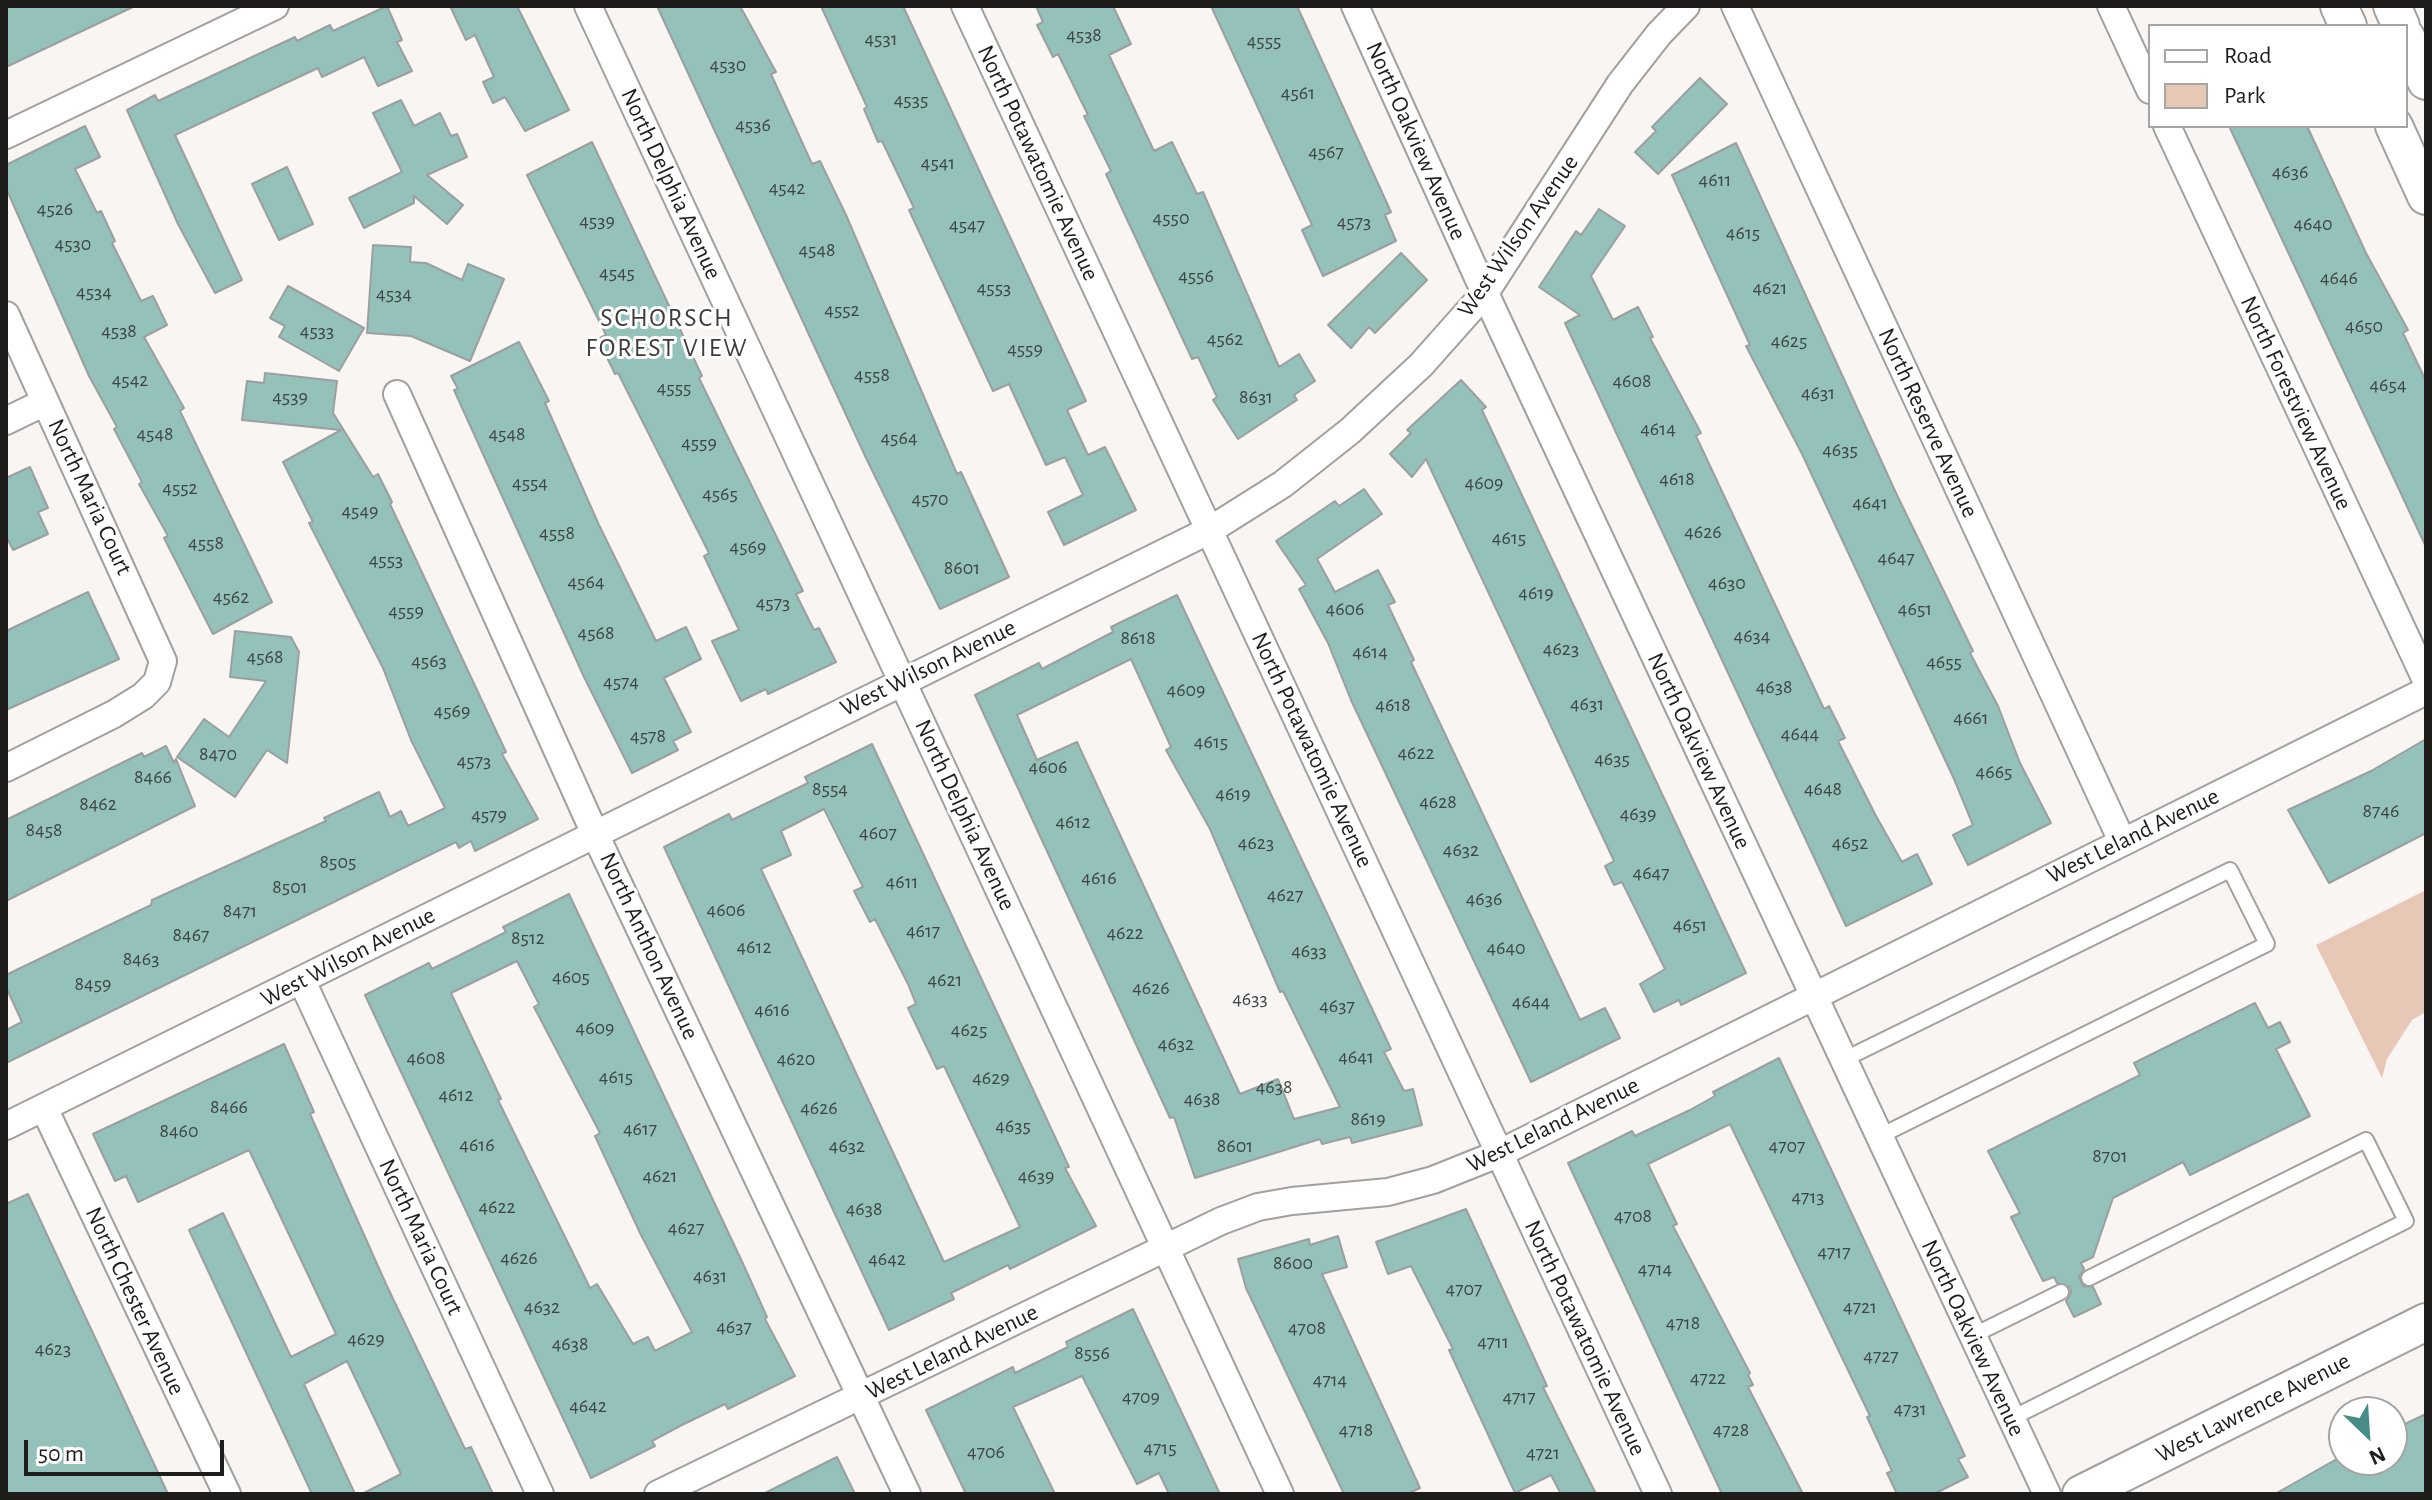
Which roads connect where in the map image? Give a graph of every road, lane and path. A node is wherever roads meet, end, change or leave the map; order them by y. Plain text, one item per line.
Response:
1 (275, 6) edge
2 (588, 6) edge
3 (965, 6) edge
4 (1355, 6) edge
5 (1686, 6) edge
6 (1735, 6) edge
7 (2111, 6) edge
8 (2408, 41) edge
9 (2426, 81) edge
10 (2148, 86) edge
11 (2168, 128) edge
12 (2395, 128) edge
13 (6, 135) edge
14 (2426, 196) edge
15 (1485, 293) junction
16 (6, 315) edge
17 (397, 394) dead end
18 (45, 402) junction
19 (6, 421) edge
20 (1210, 530) junction
21 (902, 680) junction
22 (2426, 680) edge
23 (2426, 691) edge
24 (6, 768) edge
25 (595, 834) junction
26 (2122, 841) junction
27 (302, 981) junction
28 (1813, 996) junction
29 (1843, 1060) junction
30 (44, 1108) junction
31 (6, 1126) edge
32 (1878, 1137) junction
33 (1498, 1154) junction
34 (1166, 1249) junction
35 (2089, 1278) dead end
36 (2061, 1292) dead end
37 (2426, 1322) edge
38 (1972, 1336) junction
39 (862, 1396) junction
40 (2010, 1419) junction
41 (2130, 1483) edge
42 (227, 1494) edge
43 (540, 1494) edge
44 (658, 1494) edge
45 (907, 1494) edge
46 (1280, 1494) edge
47 (1658, 1494) edge
48 (2047, 1494) edge
49 (2081, 1494) edge

1 - 13 street
2 - 21 street, North Delphia Avenue
3 - 20 street, North Potawatomie Avenue
4 - 15 street, North Oakview Avenue
5 - 15 street, West Wilson Avenue
6 - 26 street, North Reserve Avenue
7 - 10 street
8 - 9 main road
11 - 22 street, North Forestview Avenue
12 - 14 main road
15 - 20 street, West Wilson Avenue
15 - 28 street, North Oakview Avenue
16 - 18 street, North Maria Court
17 - 25 street, North Anthon Avenue
18 - 19 street
18 - 24 street, North Maria Court
20 - 21 street, West Wilson Avenue
20 - 33 street, North Potawatomie Avenue
21 - 25 street, West Wilson Avenue
21 - 34 street, North Delphia Avenue
23 - 26 street, West Leland Avenue
25 - 27 street, West Wilson Avenue
25 - 39 street, North Anthon Avenue
26 - 28 street, West Leland Avenue
27 - 30 street, West Wilson Avenue
27 - 43 street, North Maria Court
28 - 29 street, North Oakview Avenue
28 - 33 street, West Leland Avenue
29 - 32 street, North Oakview Avenue
29 - 32 lane
30 - 31 street, West Wilson Avenue
30 - 42 street, North Chester Avenue
32 - 38 street, North Oakview Avenue
33 - 34 street, West Leland Avenue
33 - 47 street, North Potawatomie Avenue
34 - 39 street, West Leland Avenue
34 - 46 street, North Delphia Avenue
35 - 40 lane
36 - 38 lane
37 - 41 main road, West Lawrence Avenue
38 - 40 street, North Oakview Avenue
39 - 44 street, West Leland Avenue
39 - 45 street, North Anthon Avenue
40 - 48 street, North Oakview Avenue
41 - 49 main road, West Lawrence Avenue

